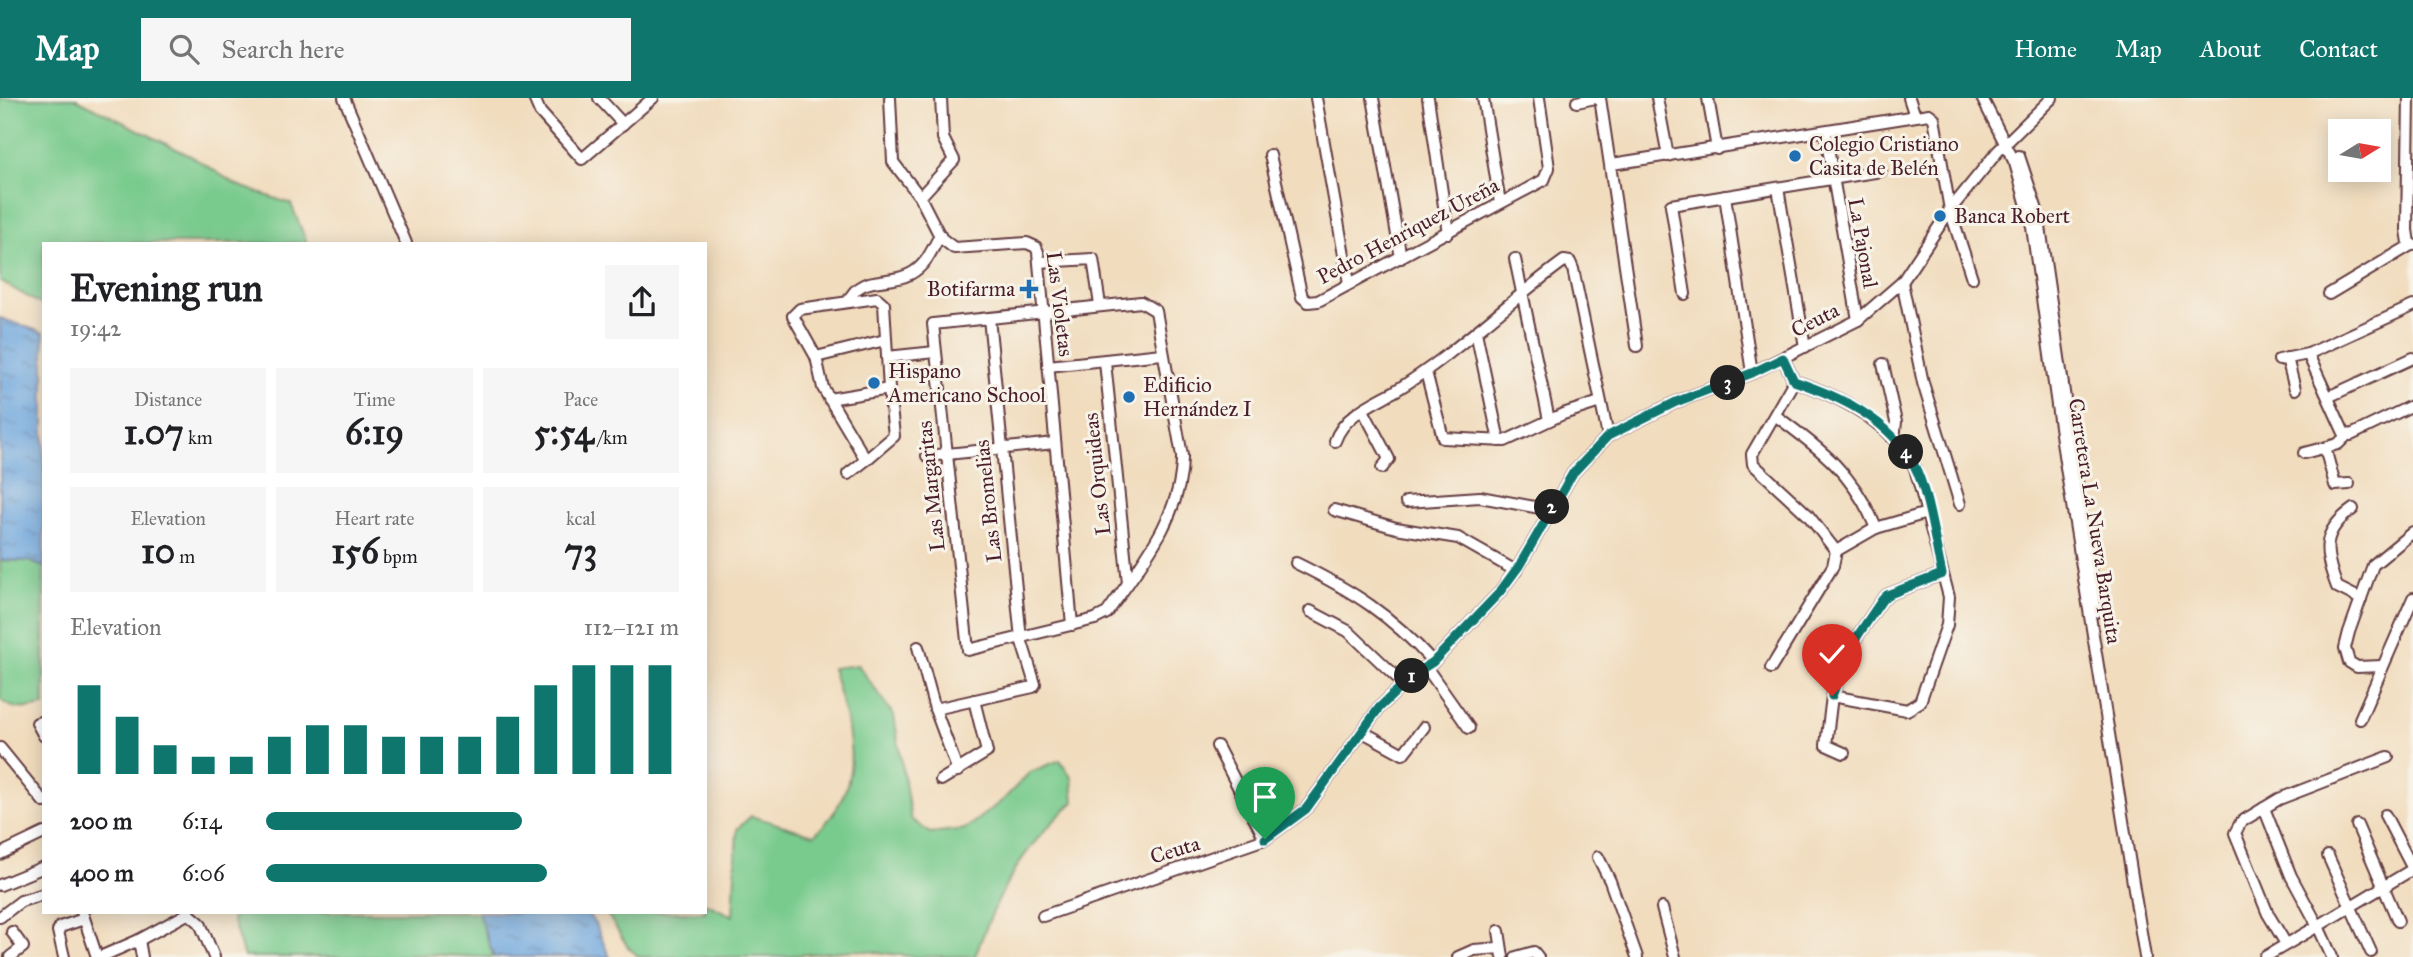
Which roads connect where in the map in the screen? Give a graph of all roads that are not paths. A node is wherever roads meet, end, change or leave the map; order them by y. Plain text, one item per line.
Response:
1 (344, 98) edge
2 (534, 98) edge
3 (599, 98) edge
4 (653, 98) edge
5 (890, 98) edge
6 (941, 98) edge
7 (1316, 98) edge
8 (1373, 98) edge
9 (1428, 98) edge
10 (1483, 98) edge
11 (1539, 98) edge
12 (1597, 98) edge
13 (1657, 98) edge
14 (1708, 98) edge
15 (1909, 98) edge
16 (1982, 98) edge
17 (1989, 98) edge
18 (2052, 98) edge
19 (2409, 98) edge
20 (1577, 103) dead end
21 (1915, 116) junction
22 (623, 124) junction
23 (1825, 131) junction
24 (2008, 143) junction
25 (1717, 149) junction
26 (1270, 155) dead end
27 (1668, 156) junction
28 (1612, 164) junction
29 (1881, 171) dead end
30 (1833, 180) junction
31 (2411, 185) edge
32 (1778, 188) junction
33 (1726, 196) junction
34 (920, 197) junction
35 (1500, 203) junction
36 (1950, 210) junction
37 (1448, 233) junction
38 (940, 235) junction
39 (406, 242) edge
40 (2411, 244) edge
41 (1401, 258) junction
42 (1515, 259) dead end
43 (1039, 262) junction
44 (1972, 278) dead end
45 (1902, 282) junction
46 (1349, 283) junction
47 (1522, 292) junction
48 (1685, 294) dead end
49 (2329, 294) dead end
50 (848, 302) junction
51 (1100, 305) junction
52 (2413, 306) edge
53 (1043, 310) junction
54 (989, 318) junction
55 (1858, 320) junction
56 (1476, 332) junction
57 (885, 340) junction
58 (1637, 346) dead end
59 (1805, 347) junction
60 (935, 352) junction
61 (1163, 354) junction
62 (2308, 354) junction
63 (816, 357) junction
64 (887, 357) junction
65 (1783, 358) junction
66 (2413, 358) edge
67 (1104, 362) junction
68 (1883, 364) dead end
69 (1048, 366) junction
70 (1426, 372) junction
71 (1752, 373) junction
72 (1794, 381) junction
73 (2295, 388) dead end
74 (889, 389) junction
75 (2328, 397) junction
76 (829, 399) junction
77 (1600, 402) junction
78 (2411, 408) edge
79 (1363, 410) junction
80 (1776, 416) junction
81 (1549, 420) junction
82 (2347, 435) junction
83 (1608, 436) junction
84 (1894, 439) junction
85 (1335, 441) dead end
86 (1499, 441) junction
87 (1055, 443) junction
88 (2325, 448) junction
89 (1002, 449) junction
90 (2304, 453) dead end
91 (948, 454) junction
92 (927, 456) dead end
93 (866, 460) junction
94 (1382, 468) dead end
95 (848, 474) dead end
96 (2349, 484) dead end
97 (1405, 502) dead end
98 (1960, 504) dead end
99 (2353, 509) dead end
100 (1334, 510) dead end
101 (1551, 510) junction
102 (1927, 513) junction
103 (1876, 528) junction
104 (2413, 532) edge
105 (1836, 551) junction
106 (1296, 563) dead end
107 (1516, 571) junction
108 (1942, 574) junction
109 (1128, 583) junction
110 (2413, 597) edge
111 (2361, 599) junction
112 (1310, 611) dead end
113 (1072, 625) junction
114 (1021, 639) junction
115 (918, 647) dead end
116 (1429, 664) junction
117 (2382, 666) junction
118 (1771, 668) dead end
119 (1404, 684) junction
120 (1832, 696) junction
121 (974, 700) junction
122 (935, 709) junction
123 (2360, 719) dead end
124 (1424, 727) dead end
125 (1469, 728) dead end
126 (1363, 732) junction
127 (1217, 746) dead end
128 (0, 749) edge
129 (1844, 753) dead end
130 (2388, 757) dead end
131 (958, 771) junction
132 (941, 780) dead end
133 (42, 801) edge
134 (2264, 808) junction
135 (2385, 815) dead end
136 (2357, 825) dead end
137 (42, 834) edge
138 (1265, 839) junction
139 (0, 854) edge
140 (2328, 856) dead end
141 (1598, 857) dead end
142 (42, 868) edge
143 (2413, 869) edge
144 (0, 885) edge
145 (2384, 886) junction
146 (42, 895) edge
147 (2348, 907) junction
148 (1661, 908) dead end
149 (184, 914) edge
150 (190, 914) edge
151 (83, 915) edge
152 (1043, 916) dead end
153 (0, 917) edge
154 (2398, 922) dead end
155 (2318, 926) junction
156 (1499, 931) dead end
157 (12, 932) dead end
158 (139, 940) junction
159 (2286, 944) junction
160 (2371, 952) dead end
161 (1502, 953) edge
162 (10, 957) edge
163 (64, 957) edge
164 (98, 957) edge
165 (142, 957) edge
166 (214, 957) edge
167 (1458, 957) edge
168 (1517, 957) edge
169 (1538, 957) edge
170 (1637, 957) edge
171 (1675, 957) edge
172 (2145, 957) edge
173 (2151, 957) edge
174 (2266, 957) edge
175 (2332, 957) edge

1 - 39 street
2 - 22 street
3 - 22 street
4 - 22 street
5 - 34 street
6 - 34 street
7 - 46 street
8 - 41 street
9 - 37 street
10 - 35 street
11 - 35 street, Pedro Henriquez Ureña
12 - 20 street
12 - 28 street
13 - 27 street
14 - 25 street
15 - 21 street
16 - 24 street, Carretera La Nueva Barquita
17 - 24 street, Carretera La Nueva Barquita
18 - 24 street, Ceuta
19 - 31 street
21 - 23 street
21 - 36 street
23 - 25 street
23 - 30 street, La Pajonal
24 - 36 street, Ceuta
24 - 172 street, Carretera La Nueva Barquita
24 - 173 street, Carretera La Nueva Barquita
25 - 27 street
26 - 46 street, Pedro Henriquez Ureña
27 - 28 street
28 - 58 street
29 - 30 street
30 - 32 street
30 - 55 street, La Pajonal
31 - 40 street
32 - 33 street
32 - 59 street
33 - 48 street
33 - 71 street
34 - 38 street
35 - 37 street, Pedro Henriquez Ureña
36 - 44 street
36 - 45 street, Ceuta
37 - 41 street, Pedro Henriquez Ureña
38 - 43 street, Las Violetas
38 - 50 street
40 - 49 street
41 - 46 street, Pedro Henriquez Ureña
42 - 47 street
43 - 51 street
43 - 53 street, Las Violetas
45 - 55 street, Ceuta
45 - 98 street
47 - 56 street
47 - 77 street
47 - 81 street
50 - 57 street
50 - 63 street
51 - 53 street
51 - 61 street
52 - 62 street
53 - 54 street
53 - 69 street, Las Violetas
54 - 60 street, Las Margaritas
54 - 89 street, Las Bromelias
55 - 59 street, Ceuta
56 - 70 street
56 - 86 street
57 - 63 street
57 - 64 street
59 - 65 street, Ceuta
60 - 64 street
60 - 91 street, Las Margaritas
61 - 67 street
61 - 109 street
62 - 73 street
62 - 75 street
63 - 76 street
64 - 74 street
65 - 71 street, Ceuta
65 - 72 street
66 - 75 street
67 - 69 street
67 - 109 street, Las Orquideas
68 - 84 street
69 - 87 street, Las Violetas
70 - 79 street
70 - 86 street
71 - 83 street, Ceuta
72 - 80 street
72 - 84 street
74 - 76 street
74 - 93 street
75 - 82 street
76 - 93 street
77 - 81 street
77 - 83 street
78 - 82 street
79 - 85 street
79 - 94 street
80 - 103 street
80 - 105 street
81 - 86 street
82 - 88 street
83 - 101 street, Ceuta
84 - 102 street
87 - 89 street
87 - 113 street, Las Violetas
88 - 90 street
88 - 96 street
89 - 91 street
89 - 114 street, Las Bromelias
91 - 92 street
91 - 114 street, Las Margaritas
93 - 95 street
97 - 101 street
99 - 111 street
100 - 107 street
101 - 107 street, Ceuta
102 - 103 street
102 - 108 street
103 - 105 street
104 - 111 street
105 - 118 street
106 - 116 street
107 - 116 street, Ceuta
108 - 120 street
108 - 120 street
109 - 113 street
110 - 117 street
111 - 117 street
112 - 119 street
113 - 114 street
114 - 121 street, Las Bromelias
115 - 122 street
116 - 119 street, Ceuta
116 - 125 street
117 - 123 street
119 - 126 street, Ceuta
120 - 129 street
121 - 122 street
121 - 131 street
122 - 131 street
124 - 126 street
126 - 138 street, Ceuta
127 - 138 street
128 - 133 street
130 - 134 street
131 - 132 street
134 - 155 street
134 - 159 street
135 - 143 street
136 - 145 street
137 - 139 street
138 - 152 street, Ceuta
140 - 147 street
141 - 170 street
142 - 144 street
143 - 145 street
145 - 147 street
145 - 154 street
146 - 153 street
147 - 155 street
147 - 160 street
148 - 171 street
149 - 158 street
150 - 166 street
151 - 163 street
151 - 164 street
155 - 159 street
155 - 175 street
156 - 161 street
157 - 162 street
158 - 164 street
158 - 165 street
159 - 174 street
161 - 167 street
168 - 169 street

